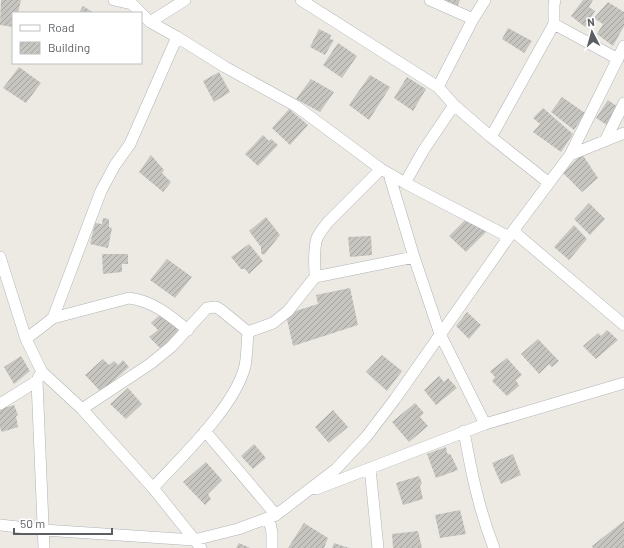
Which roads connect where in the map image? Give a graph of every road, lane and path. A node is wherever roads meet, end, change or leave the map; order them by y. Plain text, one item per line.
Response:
1 (114, 0) edge
2 (185, 0) edge
3 (301, 0) edge
4 (430, 0) edge
5 (485, 0) edge
6 (555, 0) edge
7 (131, 2) edge
8 (140, 12) edge
9 (142, 14) edge
10 (473, 19) junction
11 (150, 22) junction
12 (554, 24) junction
13 (177, 37) junction
14 (624, 46) edge
15 (618, 59) junction
16 (438, 87) junction
17 (624, 103) edge
18 (454, 105) junction
19 (624, 133) edge
20 (491, 137) junction
21 (605, 141) junction
22 (570, 155) junction
23 (385, 171) junction
24 (405, 183) junction
25 (549, 183) junction
26 (511, 234) junction
27 (0, 257) edge
28 (414, 257) junction
29 (315, 277) junction
30 (53, 318) junction
31 (624, 325) edge
32 (188, 330) junction
33 (248, 332) junction
34 (440, 334) junction
35 (26, 339) junction
36 (39, 377) junction
37 (624, 383) edge
38 (0, 404) edge
39 (82, 409) junction
40 (485, 424) junction
41 (205, 431) junction
42 (464, 431) junction
43 (370, 468) junction
44 (153, 488) junction
45 (304, 494) junction
46 (272, 516) junction
47 (0, 525) edge
48 (44, 530) junction
49 (197, 544) edge
50 (44, 548) edge
51 (272, 548) edge
52 (378, 548) edge
53 (494, 548) edge

1 - 7 street
2 - 11 street
3 - 16 street
4 - 10 street
5 - 10 street
6 - 12 street
7 - 8 street
9 - 11 street
10 - 16 street
11 - 13 street
12 - 15 street
12 - 20 street
13 - 23 street
13 - 30 street
14 - 15 street
15 - 22 street
16 - 18 street
17 - 21 street
18 - 20 street
18 - 24 street
19 - 21 street
20 - 25 street
21 - 22 street
22 - 25 street
23 - 24 street
23 - 28 street
23 - 29 street
24 - 26 street
25 - 26 street
26 - 31 street
26 - 34 street
27 - 35 street
28 - 29 street
28 - 34 street
29 - 33 street
30 - 32 street
30 - 35 street
32 - 33 street
32 - 39 street
33 - 41 street
34 - 40 street
34 - 45 street
35 - 36 street
36 - 38 street
36 - 39 street
36 - 48 street
37 - 40 street
39 - 44 street
40 - 42 street
41 - 44 street
41 - 46 street
42 - 43 street
42 - 53 street
43 - 45 street
43 - 52 street
44 - 49 street
45 - 46 street
46 - 49 street
46 - 51 street
47 - 48 street
48 - 49 street
48 - 50 street

